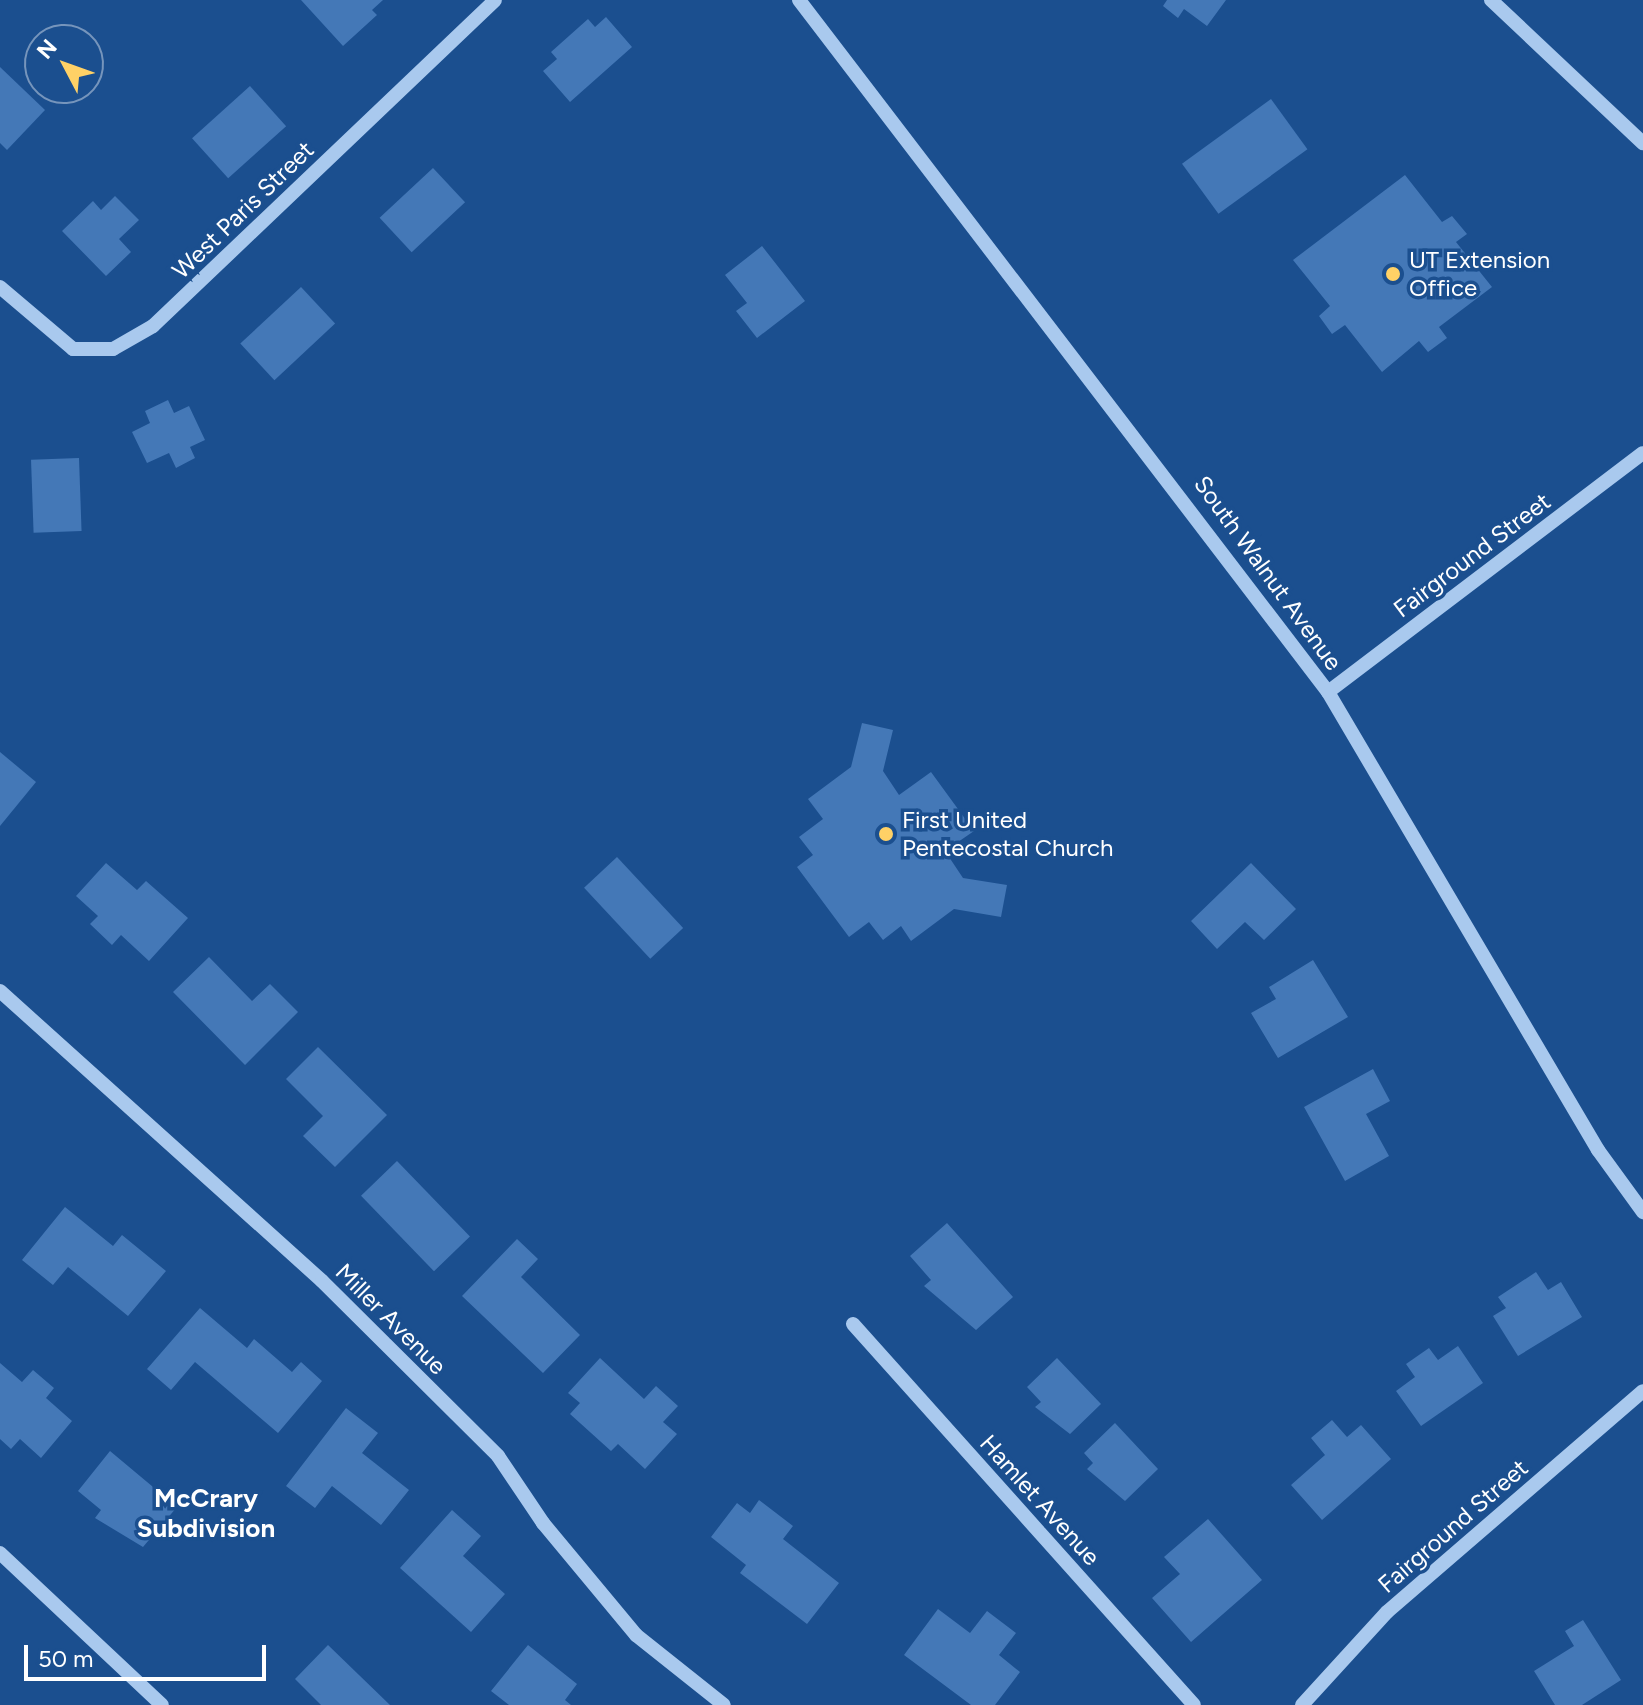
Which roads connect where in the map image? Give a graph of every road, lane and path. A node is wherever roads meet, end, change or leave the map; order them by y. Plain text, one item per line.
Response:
1 (495, 0) edge
2 (799, 0) edge
3 (1491, 0) edge
4 (1643, 143) edge
5 (0, 287) edge
6 (1643, 453) edge
7 (1328, 692) junction
8 (0, 991) edge
9 (1643, 1212) edge
10 (853, 1324) dead end
11 (1643, 1391) edge
12 (0, 1553) edge
13 (162, 1705) edge
14 (724, 1705) edge
15 (1194, 1705) edge
16 (1302, 1705) edge

1 - 5 street, West Paris Street
2 - 7 street, South Walnut Avenue
3 - 4 street
6 - 7 street, Fairground Street
7 - 9 street, South Walnut Avenue
8 - 14 street, Miller Avenue
10 - 15 street, Hamlet Avenue
11 - 16 street, Fairground Street
12 - 13 street

